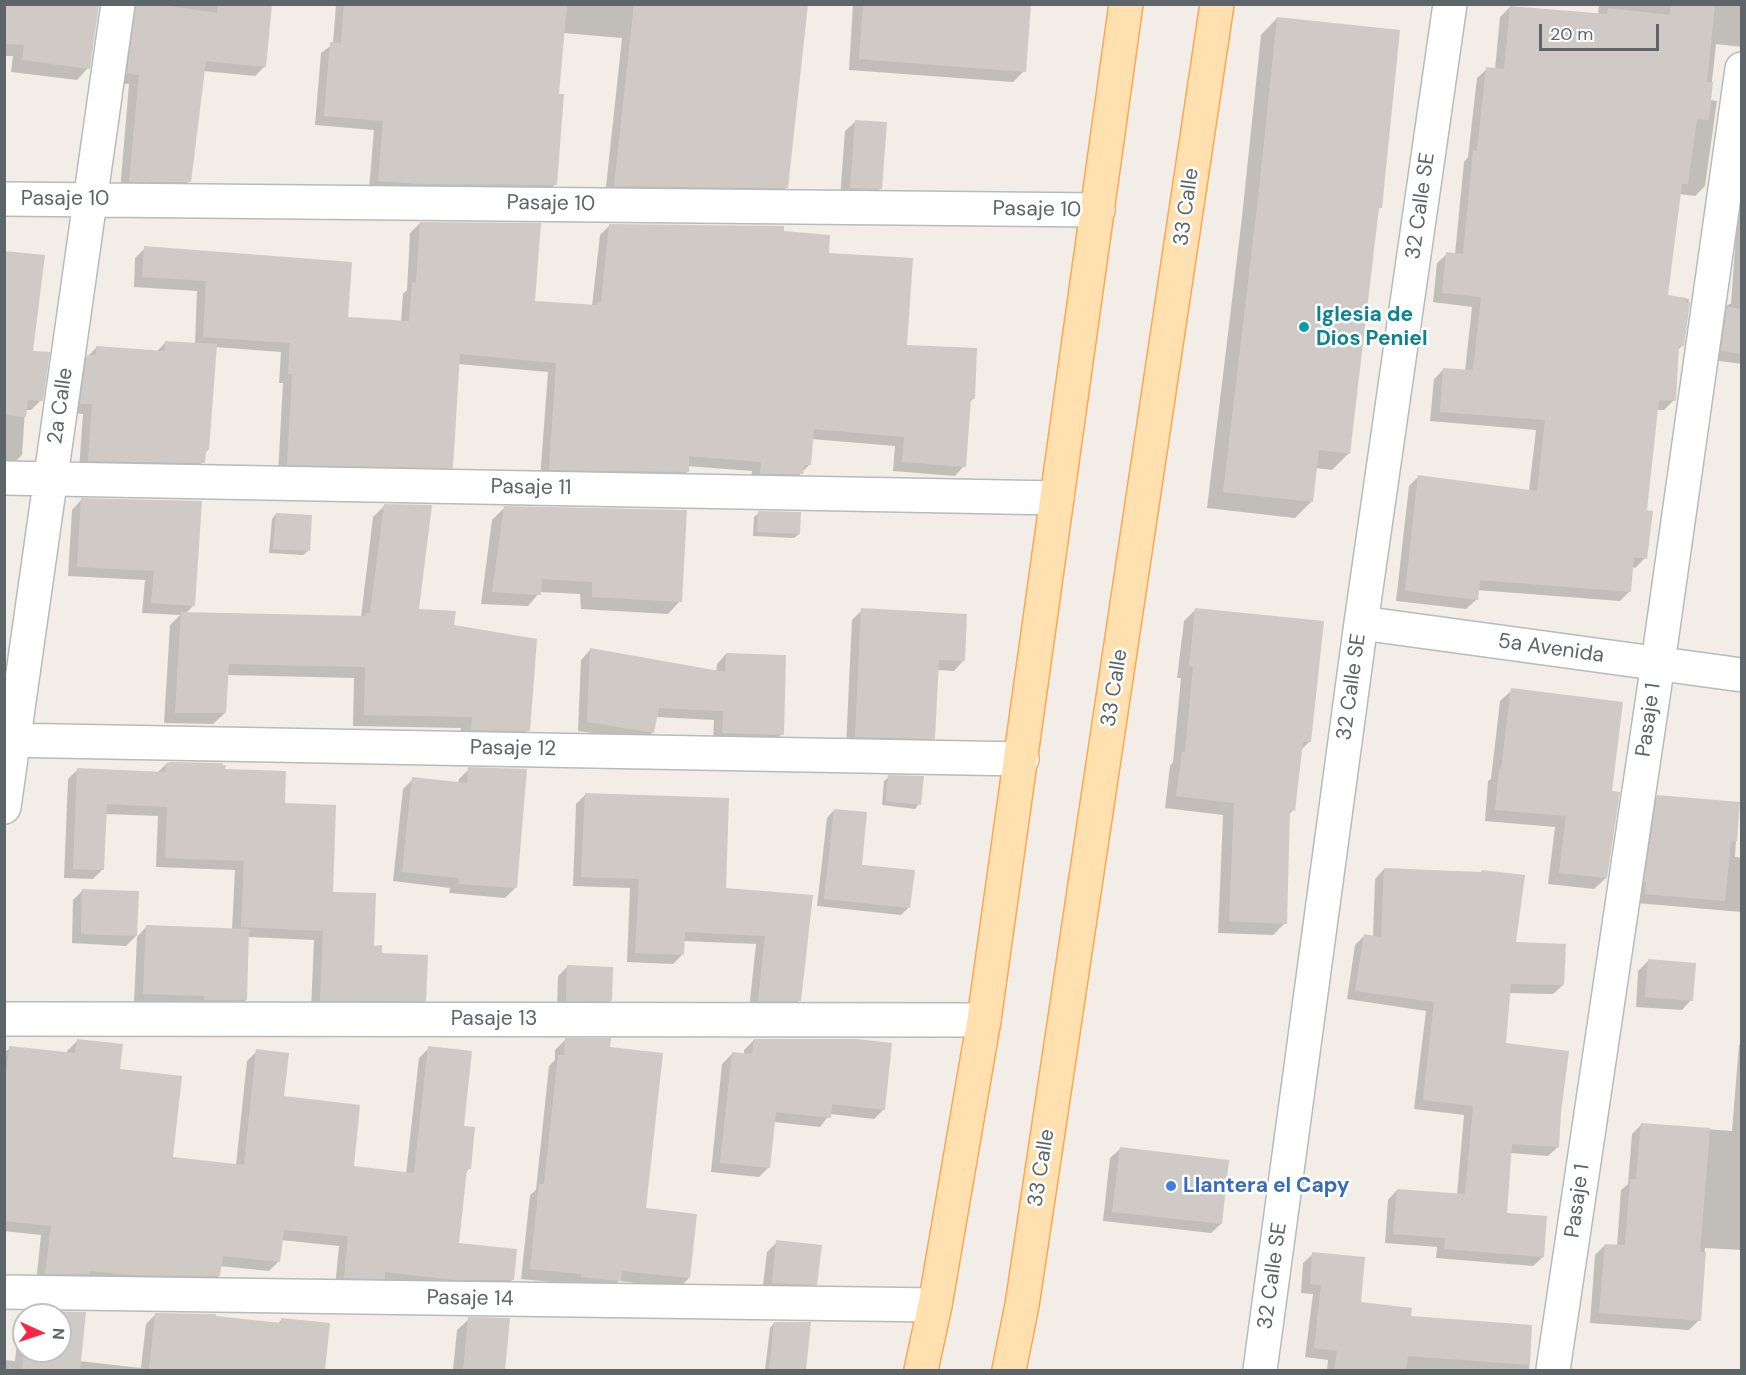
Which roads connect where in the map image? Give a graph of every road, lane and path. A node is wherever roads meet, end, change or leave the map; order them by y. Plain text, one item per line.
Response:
1 (118, 4) edge
2 (1126, 4) edge
3 (1217, 4) edge
4 (1450, 4) edge
5 (1742, 69) edge
6 (4, 199) edge
7 (91, 199) junction
8 (1098, 210) junction
9 (4, 478) edge
10 (51, 479) junction
11 (1058, 498) junction
12 (1361, 623) junction
13 (1658, 663) junction
14 (1742, 675) edge
15 (9, 740) edge
16 (1022, 759) junction
17 (4, 807) edge
18 (4, 1019) edge
19 (984, 1020) junction
20 (4, 1292) edge
21 (935, 1305) junction
22 (921, 1371) edge
23 (1009, 1371) edge
24 (1260, 1371) edge
25 (1553, 1371) edge

1 - 7 street, 2a Calle
2 - 8 main road
3 - 23 main road, 33 Calle
4 - 12 street, 32 Calle SE
5 - 13 street, Pasaje 1
6 - 7 street, Pasaje 10
7 - 8 street, Pasaje 10
7 - 10 street, 2a Calle
8 - 11 main road
9 - 10 street, Pasaje 11
10 - 11 street, Pasaje 11
10 - 15 street, 2a Calle
11 - 16 main road
12 - 13 street, 5a Avenida
12 - 24 street, 32 Calle SE
13 - 14 street, 5a Avenida
13 - 25 street, Pasaje 1
15 - 16 street, Pasaje 12
15 - 17 street, 2a Calle
16 - 19 main road
18 - 19 street, Pasaje 13
19 - 21 main road
20 - 21 street, Pasaje 14
21 - 22 main road

